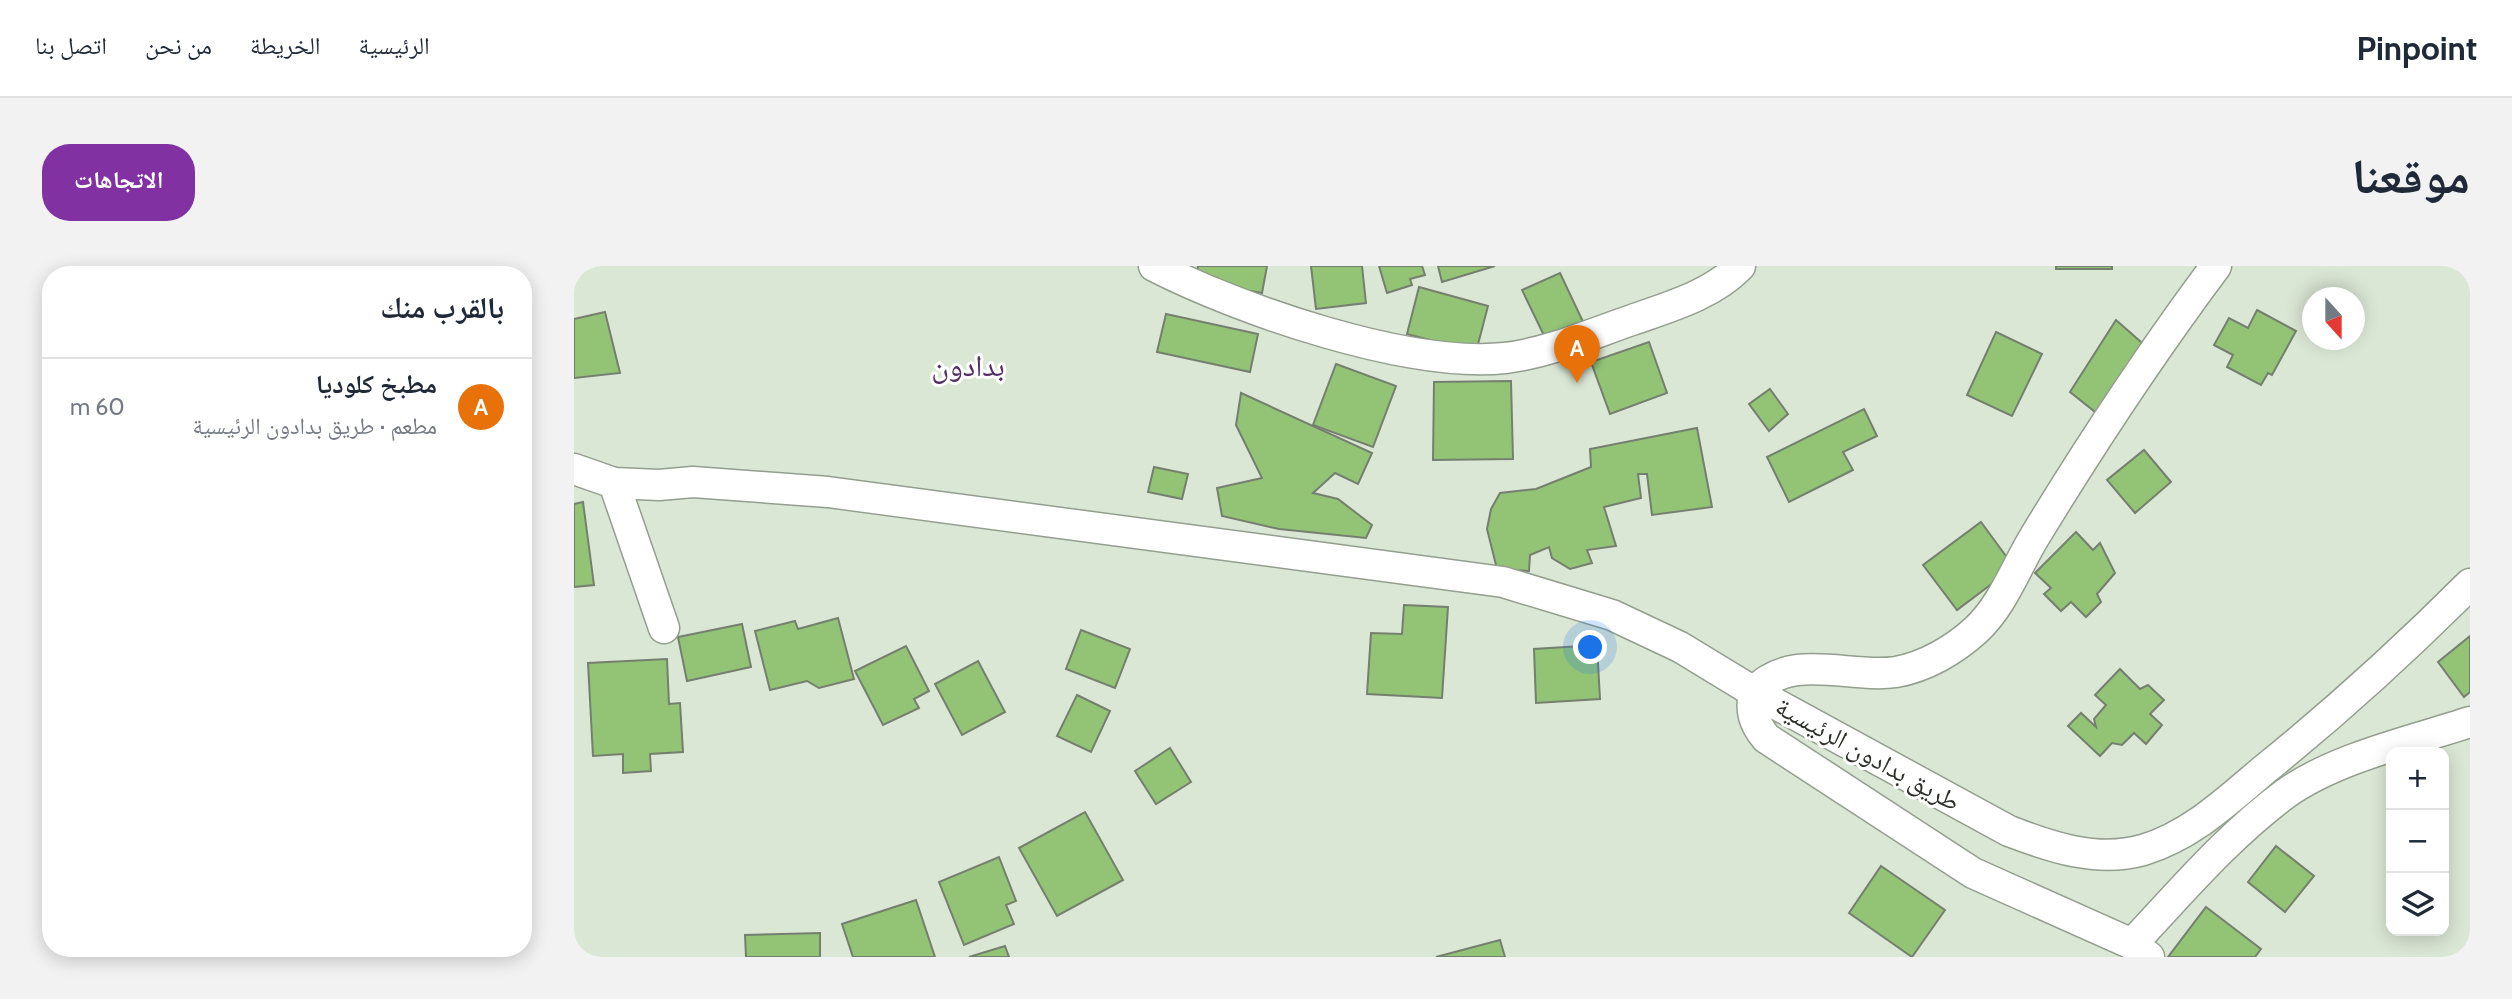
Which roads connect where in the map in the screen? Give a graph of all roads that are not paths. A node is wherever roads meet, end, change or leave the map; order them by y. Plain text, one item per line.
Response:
1 (1154, 266) edge
2 (1740, 266) edge
3 (2216, 266) edge
4 (574, 469) edge
5 (614, 483) junction
6 (2470, 584) edge
7 (664, 628) dead end
8 (1754, 692) junction
9 (2470, 722) edge
10 (2140, 951) edge

1 - 2 street
3 - 8 street, طريق بدادون الرئيسية
4 - 5 street
5 - 7 street
5 - 8 street
6 - 8 street, طريق بدادون الرئيسية
8 - 10 street
9 - 10 street

